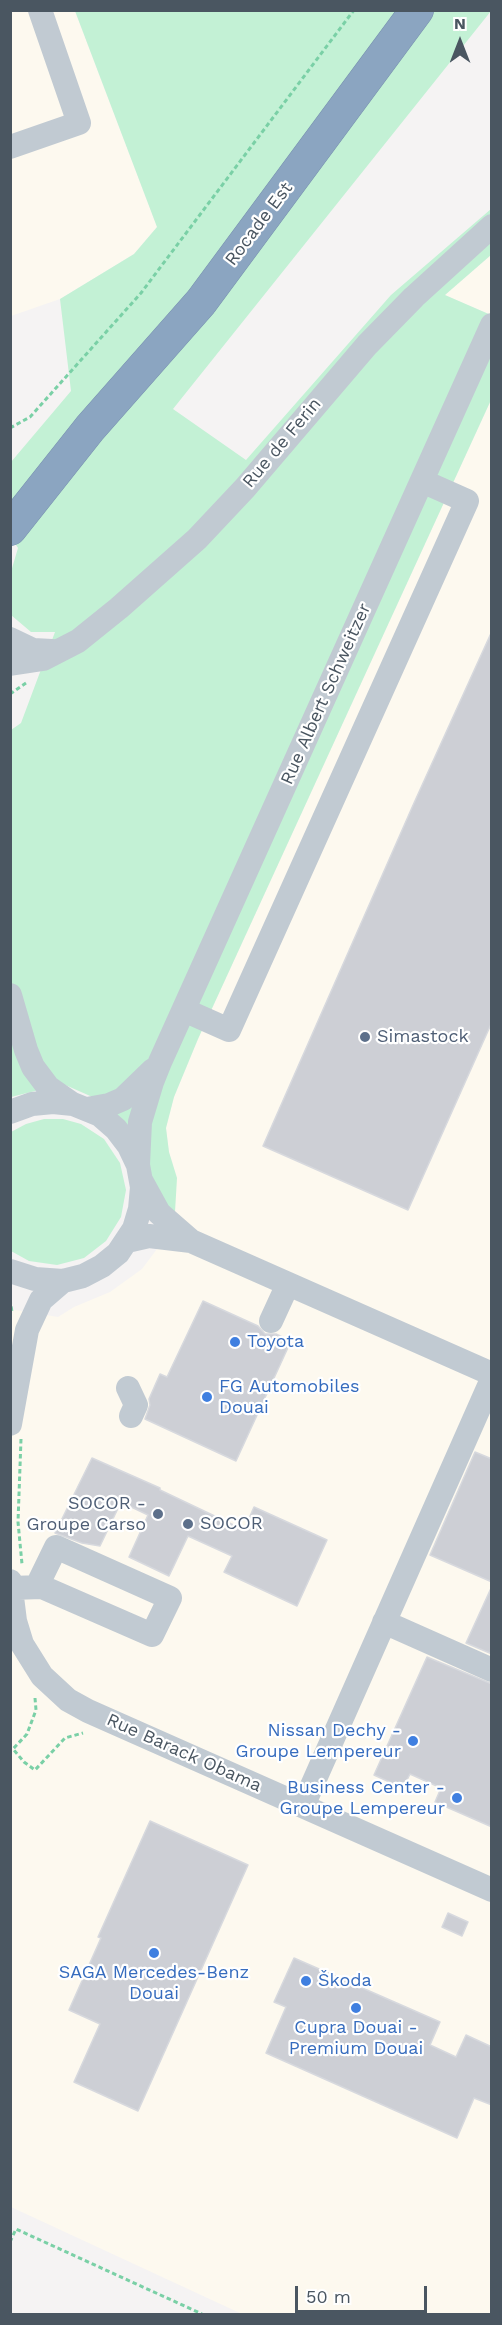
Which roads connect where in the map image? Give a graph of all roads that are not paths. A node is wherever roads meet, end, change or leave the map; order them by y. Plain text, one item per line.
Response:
1 (40, 10) edge
2 (417, 10) edge
3 (10, 147) edge
4 (492, 226) edge
5 (492, 325) edge
6 (90, 429) junction
7 (422, 481) junction
8 (10, 497) edge
9 (10, 529) edge
10 (10, 639) edge
11 (63, 649) junction
12 (10, 664) edge
13 (10, 996) edge
14 (184, 1010) junction
15 (160, 1062) junction
16 (80, 1107) junction
17 (10, 1112) edge
18 (140, 1173) junction
19 (126, 1241) junction
20 (191, 1241) junction
21 (13, 1272) edge
22 (63, 1281) junction
23 (288, 1284) junction
24 (271, 1321) dead end
25 (27, 1330) junction
26 (492, 1374) edge
27 (492, 1380) edge
28 (128, 1388) dead end
29 (131, 1416) dead end
30 (16, 1430) edge
31 (21, 1585) edge
32 (384, 1622) junction
33 (492, 1670) edge
34 (303, 1806) junction
35 (492, 1890) edge

1 - 3 street
2 - 6 highway, Rocade Est
4 - 11 street, Rue de Ferin
5 - 7 street, Rue Albert Schweitzer
6 - 8 highway, Rocade Est
6 - 9 highway, Rocade Est
7 - 14 street, Rue Albert Schweitzer
7 - 14 street
10 - 11 street
11 - 12 street, Rue de Ferin
13 - 16 street
14 - 15 street, Rue Albert Schweitzer
15 - 16 street, Rue Albert Schweitzer
15 - 18 street, Rue Albert Schweitzer
16 - 17 street, Rue Albert Schweitzer
16 - 18 street
18 - 19 street, Rue Albert Schweitzer
18 - 20 street
19 - 20 street
19 - 22 street, Rue Albert Schweitzer
20 - 23 street
21 - 22 street
21 - 25 street
22 - 25 street
23 - 24 street
23 - 26 street
25 - 30 street
27 - 32 street
28 - 29 street
31 - 31 street
31 - 34 street, Rue Barack Obama
32 - 33 street
32 - 34 street
34 - 35 street, Rue Barack Obama

